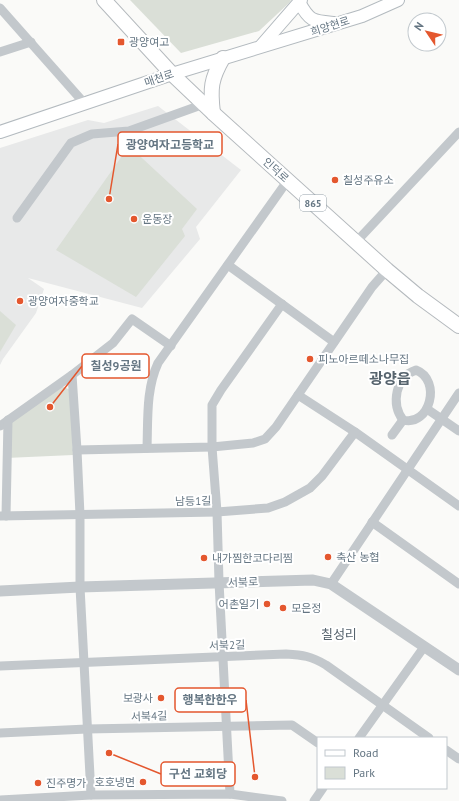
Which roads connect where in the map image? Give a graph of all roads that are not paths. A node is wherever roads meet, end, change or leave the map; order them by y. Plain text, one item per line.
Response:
1 (398, 0) edge
2 (107, 1) edge
3 (300, 1) edge
4 (0, 8) edge
5 (338, 24) junction
6 (31, 42) junction
7 (261, 46) junction
8 (0, 52) edge
9 (223, 58) junction
10 (172, 74) junction
11 (85, 104) junction
12 (208, 108) junction
13 (0, 132) edge
14 (459, 132) edge
15 (288, 180) junction
16 (17, 218) dead end
17 (356, 242) junction
18 (228, 265) junction
19 (387, 270) junction
20 (282, 304) junction
21 (459, 326) edge
22 (334, 342) junction
23 (170, 346) junction
24 (72, 375) junction
25 (298, 394) junction
26 (459, 394) edge
27 (427, 408) junction
28 (442, 419) junction
29 (403, 420) junction
30 (4, 423) edge
31 (459, 431) edge
32 (354, 432) junction
33 (392, 435) dead end
34 (212, 447) junction
35 (147, 448) junction
36 (77, 450) junction
37 (408, 470) junction
38 (459, 506) edge
39 (217, 512) junction
40 (80, 515) junction
41 (3, 516) edge
42 (372, 522) junction
43 (219, 582) junction
44 (330, 584) junction
45 (459, 584) edge
46 (80, 587) junction
47 (0, 591) edge
48 (424, 647) junction
49 (224, 657) junction
50 (84, 662) junction
51 (0, 666) edge
52 (459, 670) edge
53 (382, 705) junction
54 (227, 725) junction
55 (87, 729) junction
56 (0, 734) edge
57 (360, 737) edge
58 (429, 737) edge
59 (317, 742) edge
60 (447, 751) edge
61 (459, 759) edge
62 (322, 789) edge
63 (230, 794) junction
64 (91, 795) junction
65 (0, 800) edge
66 (282, 801) edge
67 (314, 801) edge

1 - 5 main road, 희양현로
2 - 10 main road, 인덕로
3 - 5 main road
3 - 7 main road
4 - 6 street
5 - 7 main road, 희양현로
6 - 8 street
6 - 11 street
7 - 9 main road, 매천로
9 - 10 main road, 매천로
9 - 12 main road
10 - 11 main road, 매천로
10 - 12 main road, 인덕로 / 865
11 - 13 main road, 매천로
12 - 15 main road, 인덕로 / 865
12 - 16 street
14 - 17 street
15 - 17 main road, 인덕로 / 865
15 - 18 street
17 - 19 main road, 인덕로 / 865
18 - 20 street
18 - 23 street
19 - 21 main road, 인덕로 / 865
19 - 22 street
20 - 22 street
20 - 34 street
22 - 25 street
23 - 24 street
23 - 35 street
24 - 30 street
24 - 36 street
25 - 32 street
25 - 34 street
26 - 28 street
27 - 28 street
27 - 29 street
27 - 29 street
28 - 31 street
28 - 37 street
29 - 33 street
30 - 41 street
32 - 37 street
32 - 39 street, 남등1길
34 - 35 street
34 - 39 street
35 - 36 street
36 - 40 street
37 - 38 street
37 - 42 street
39 - 40 street, 남등1길
39 - 43 street
40 - 41 street, 남등1길
40 - 46 street
42 - 44 street
42 - 45 street
43 - 44 street, 서북로
43 - 46 street, 서북로
43 - 49 street
44 - 48 street, 서북로
46 - 47 street, 서북로
46 - 50 street
48 - 52 street, 서북로
48 - 53 street
49 - 50 street, 서북2길
49 - 53 street, 서북2길
49 - 54 street
50 - 51 street, 서북2길
50 - 55 street
53 - 57 street
53 - 58 street, 서북2길
54 - 55 street, 서북4길
54 - 59 street, 서북4길
54 - 63 street
55 - 56 street, 서북4길
55 - 64 street
60 - 61 street
62 - 67 street
63 - 64 street
63 - 66 street
64 - 65 street

